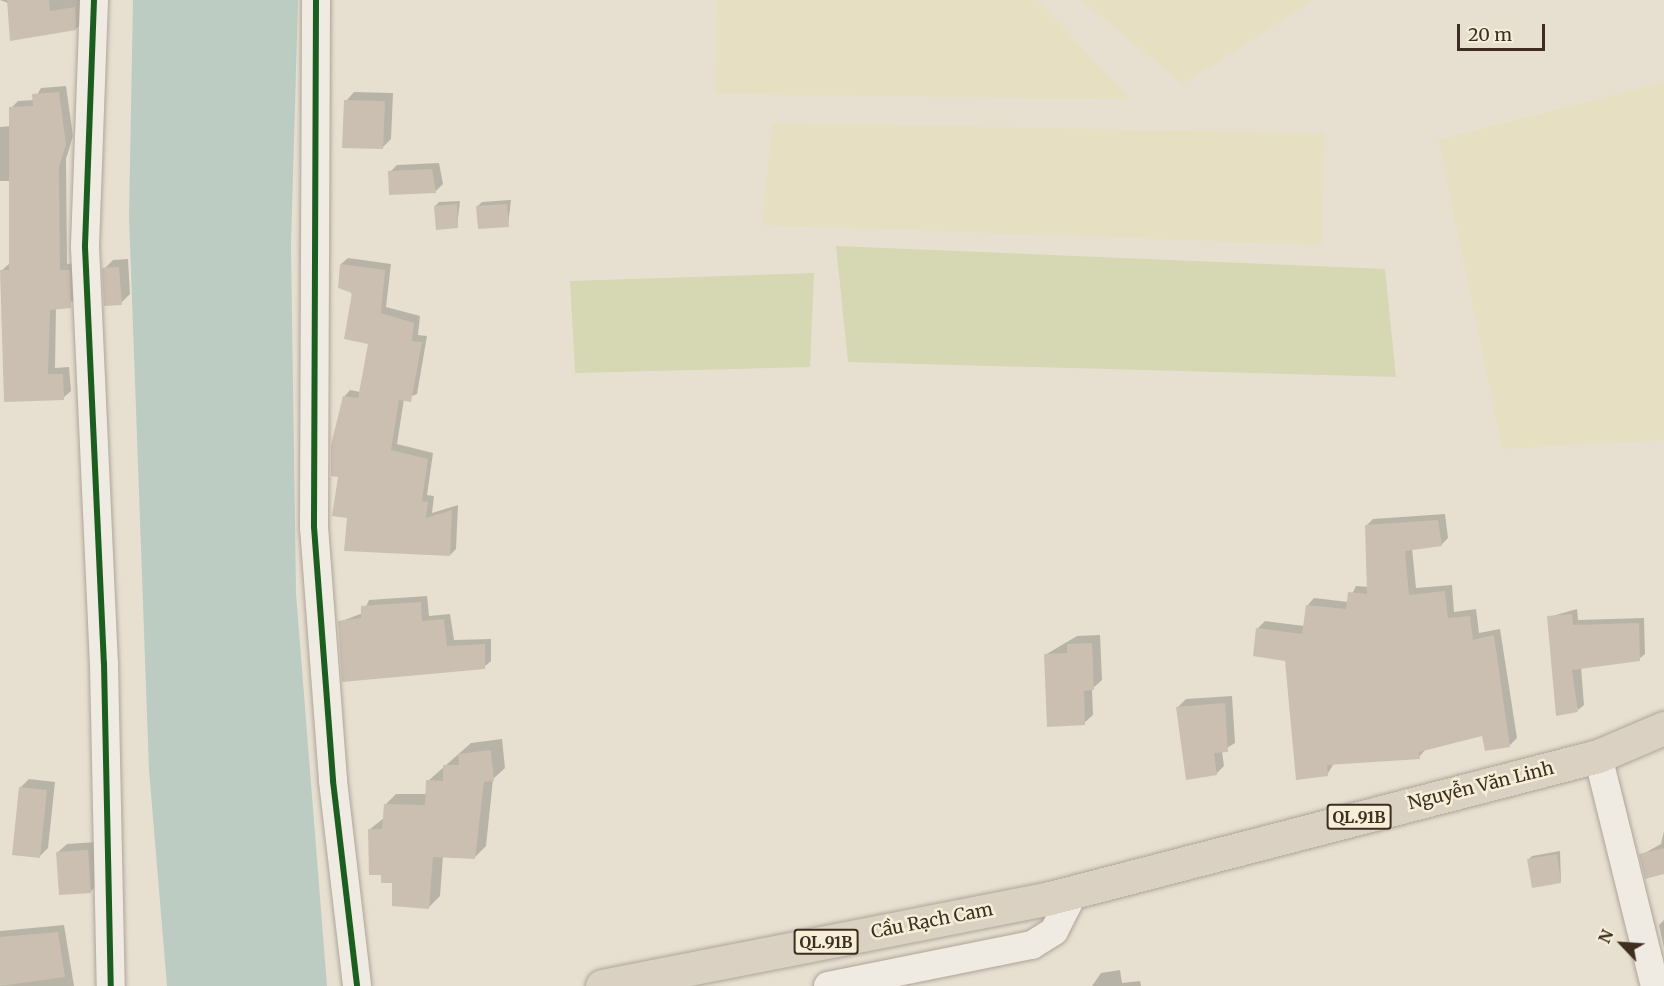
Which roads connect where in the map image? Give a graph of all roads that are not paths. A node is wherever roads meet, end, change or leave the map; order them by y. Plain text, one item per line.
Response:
1 (94, 0) edge
2 (316, 0) edge
3 (1664, 728) edge
4 (1598, 756) junction
5 (1063, 894) junction
6 (111, 986) edge
7 (357, 986) edge
8 (602, 986) edge
9 (828, 986) edge
10 (1655, 986) edge

1 - 6 street
2 - 7 street
3 - 4 highway, Nguyễn Văn Linh / QL.91B
4 - 5 highway, Nguyễn Văn Linh / QL.91B
4 - 10 street
5 - 8 highway, Cầu Rạch Cam / QL.91B
5 - 9 street

